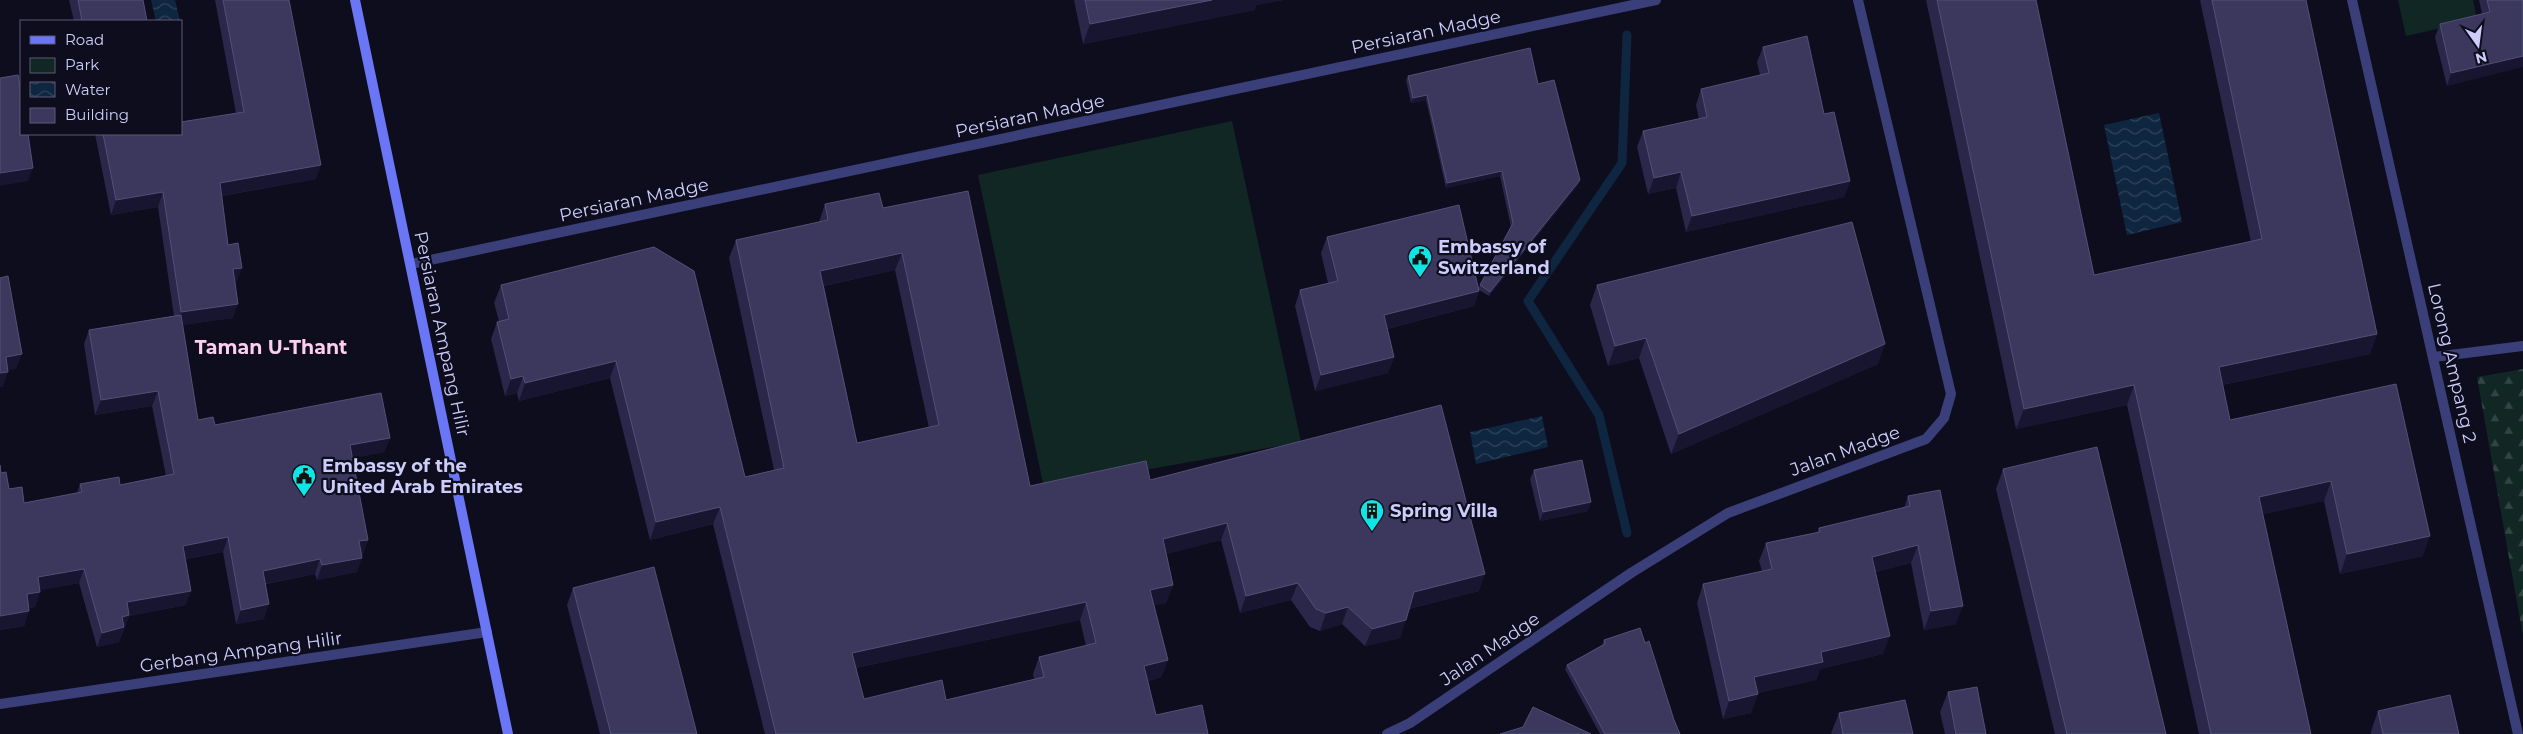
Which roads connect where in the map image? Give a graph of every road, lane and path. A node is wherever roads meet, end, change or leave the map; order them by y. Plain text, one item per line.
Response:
1 (355, 0) edge
2 (1656, 0) edge
3 (1858, 0) edge
4 (2352, 0) edge
5 (411, 264) junction
6 (2523, 346) edge
7 (2434, 358) junction
8 (487, 632) junction
9 (0, 704) edge
10 (508, 734) edge
11 (1387, 734) edge
12 (2518, 734) edge

1 - 5 street, Persiaran Ampang Hilir
2 - 5 street, Persiaran Madge
3 - 11 street, Jalan Madge
4 - 7 street, Lorong Ampang 2
5 - 8 street, Persiaran Ampang Hilir
6 - 7 street
7 - 12 street, Lorong Ampang 2
8 - 9 street, Gerbang Ampang Hilir
8 - 10 street, Persiaran Ampang Hilir

